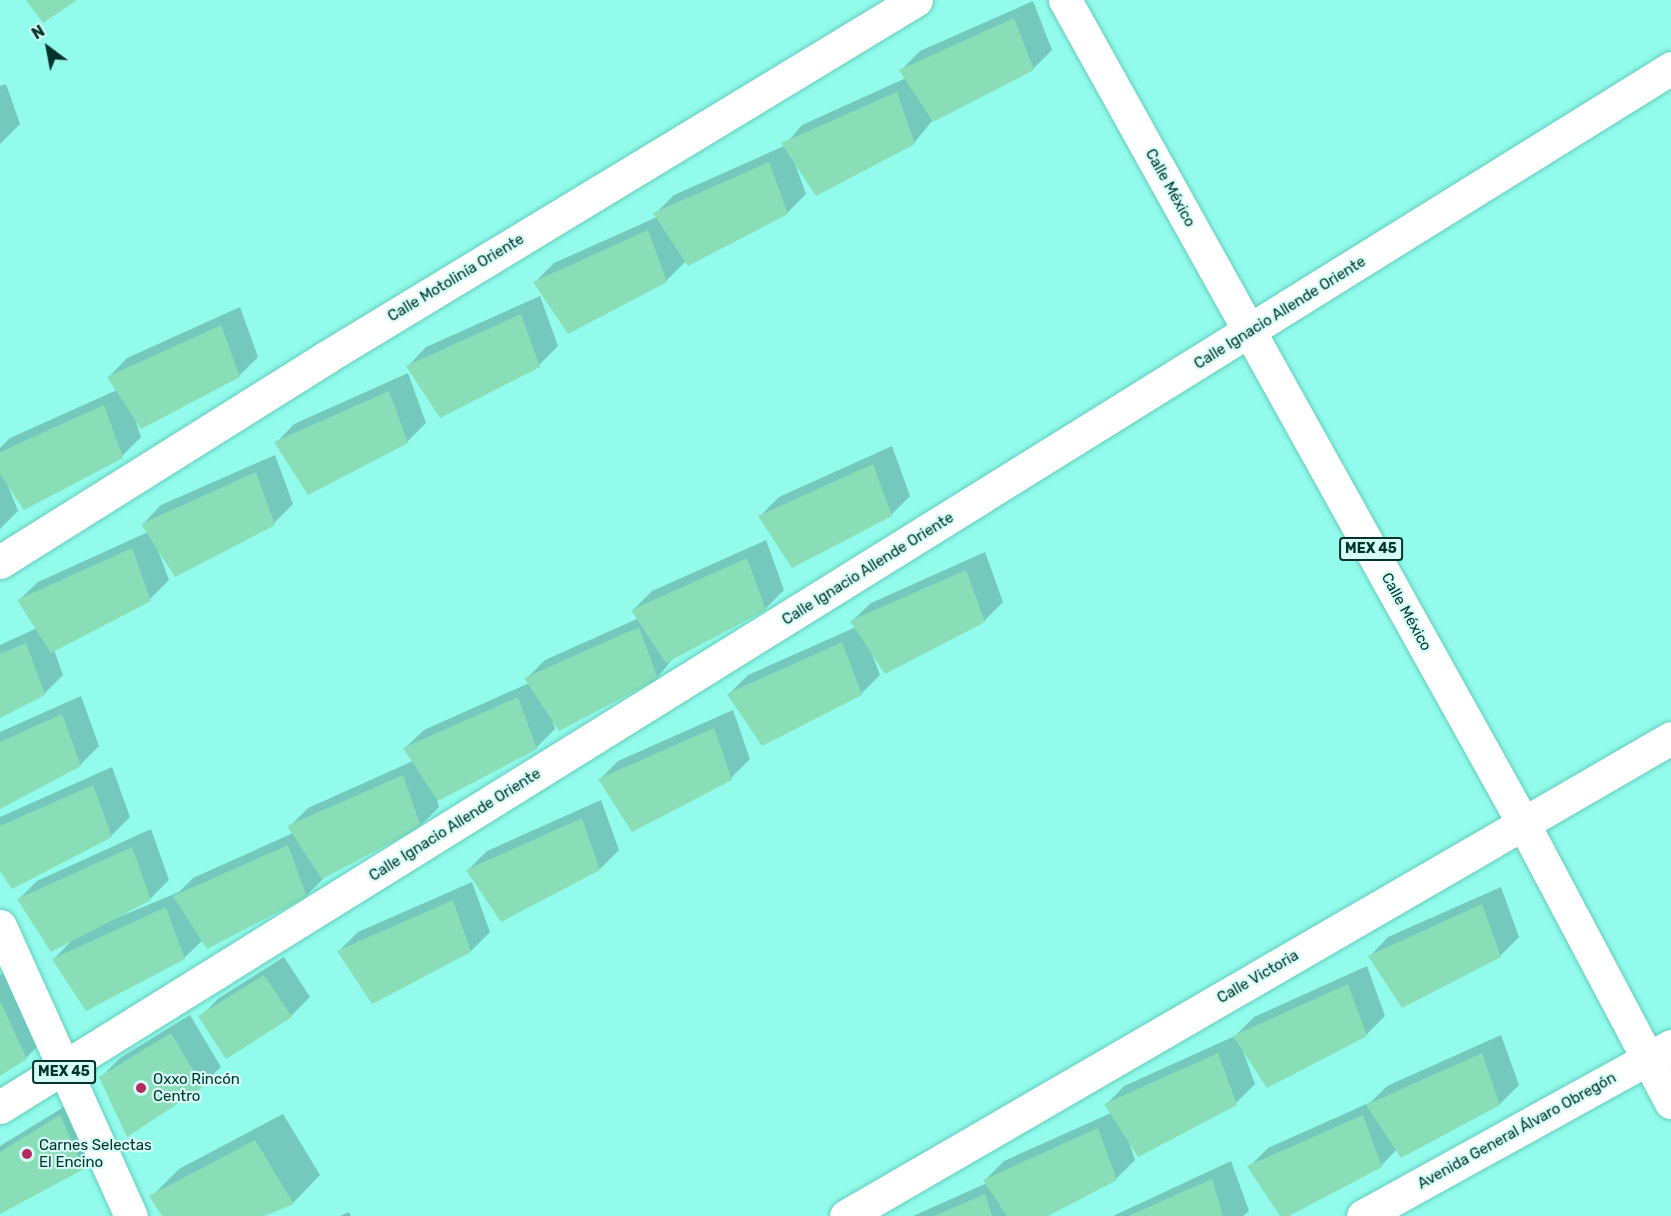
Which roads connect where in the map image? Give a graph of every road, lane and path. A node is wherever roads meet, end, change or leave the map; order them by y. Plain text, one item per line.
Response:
1 (916, 0) edge
2 (1065, 0) edge
3 (1671, 68) edge
4 (1250, 332) junction
5 (0, 562) edge
6 (1671, 738) edge
7 (1523, 823) junction
8 (0, 926) edge
9 (1659, 1052) edge
10 (63, 1068) junction
11 (1671, 1102) edge
12 (0, 1107) edge
13 (131, 1216) edge
14 (846, 1216) edge
15 (1363, 1216) edge

1 - 5 street, Calle Motolinía Oriente
2 - 4 street, Calle México / MEX 45
3 - 4 street, Calle Ignacio Allende Oriente
4 - 7 street, Calle México / MEX 45
4 - 10 street, Calle Ignacio Allende Oriente
6 - 7 street, Calle Victoria
7 - 9 street, Calle México / MEX 45
7 - 14 street, Calle Victoria
8 - 10 street, MEX 45
9 - 11 street, Calle México / MEX 45
9 - 15 street, Avenida General Álvaro Obregón
10 - 12 street, Calle Ignacio Allende Oriente
10 - 13 street, MEX 45

